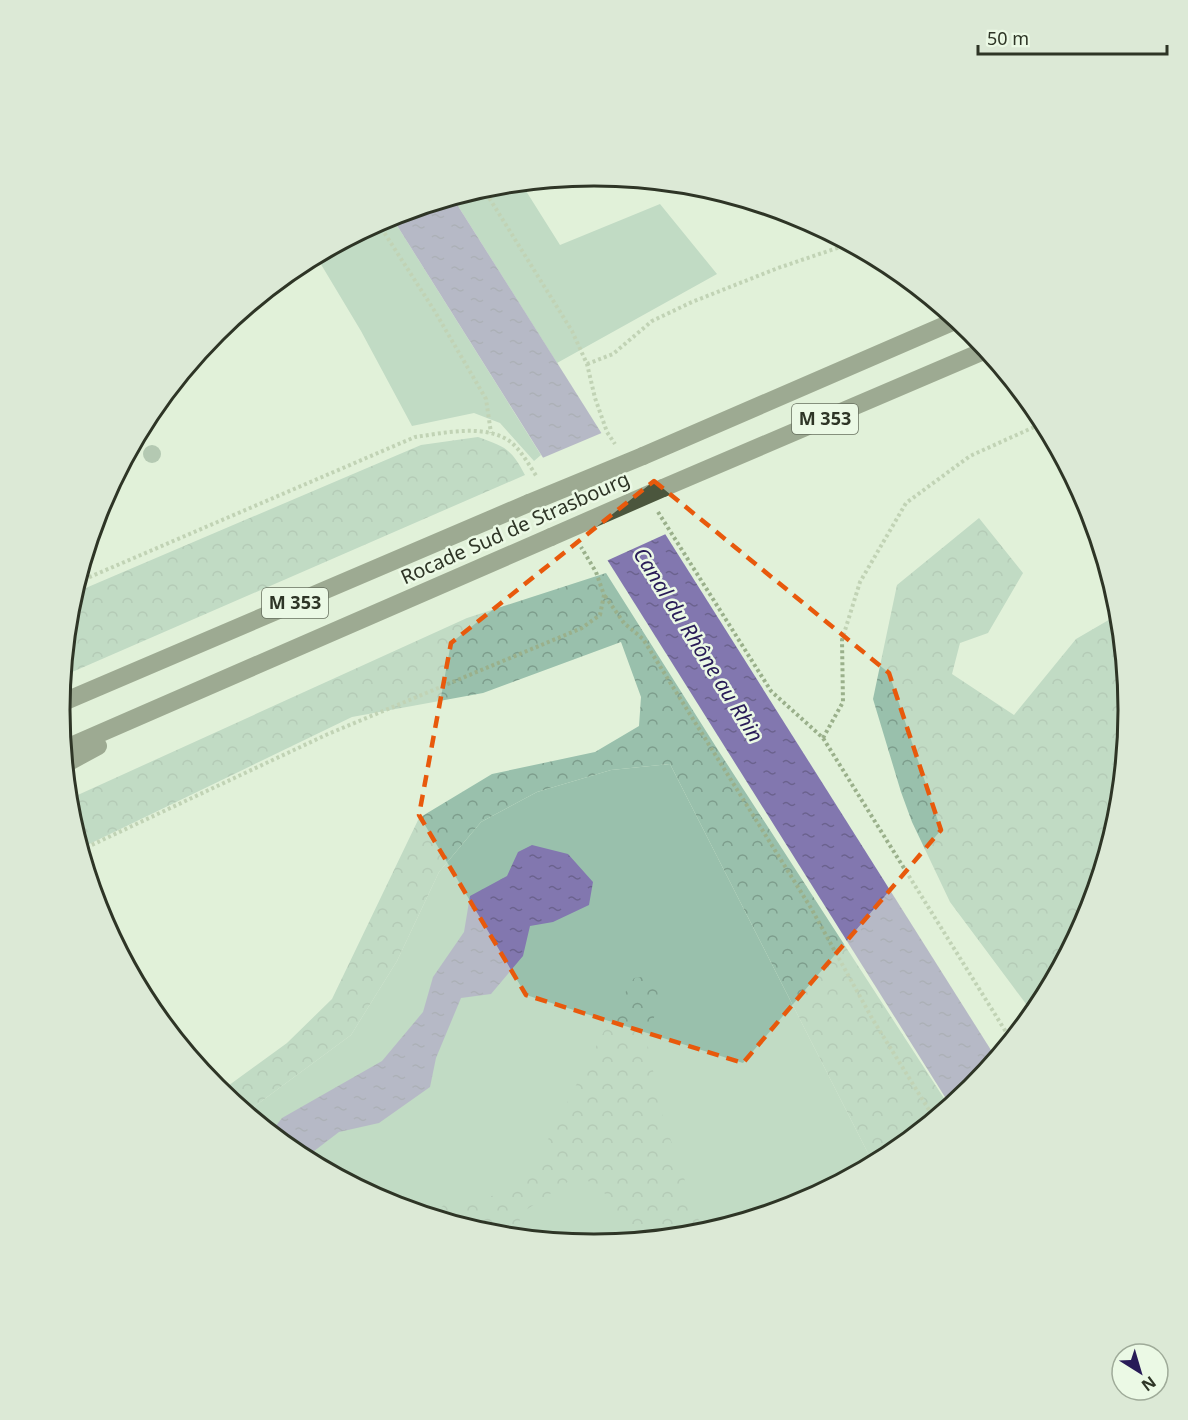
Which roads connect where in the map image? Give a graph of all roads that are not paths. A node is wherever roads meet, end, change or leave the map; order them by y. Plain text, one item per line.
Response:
1 (948, 325) edge
2 (977, 354) edge
3 (71, 699) edge
4 (163, 707) junction
5 (72, 746) edge
6 (73, 759) edge

1 - 3 highway, Rocade Sud de Strasbourg / M 353, bridge
2 - 4 highway, Rocade Sud de Strasbourg / M 353, bridge
4 - 5 highway, Rocade Sud de Strasbourg / M 353
4 - 6 highway

